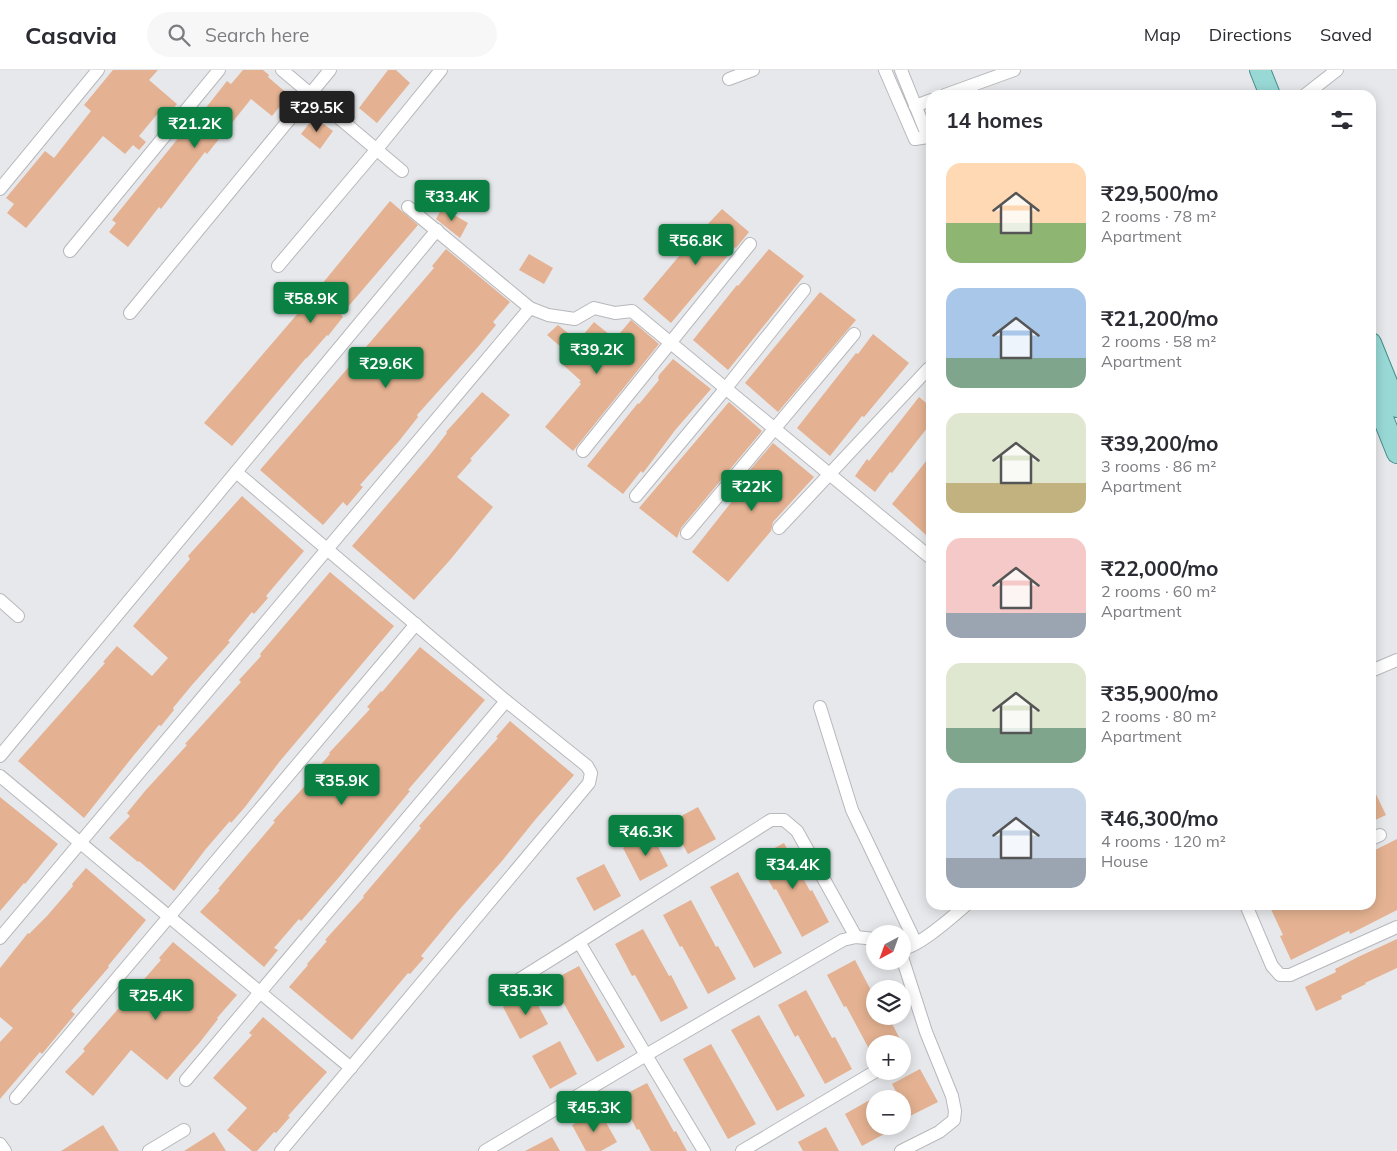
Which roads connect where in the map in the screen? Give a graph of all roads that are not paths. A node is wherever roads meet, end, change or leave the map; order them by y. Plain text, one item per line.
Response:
1 (98, 70) edge
2 (219, 70) edge
3 (282, 70) edge
4 (330, 70) edge
5 (441, 70) edge
6 (753, 70) edge
7 (885, 70) edge
8 (901, 70) edge
9 (1014, 70) edge
10 (1246, 70) edge
11 (1260, 70) edge
12 (1337, 70) edge
13 (729, 79) dead end
14 (959, 90) edge
15 (1253, 90) edge
16 (1268, 90) edge
17 (1311, 90) edge
18 (310, 94) junction
19 (926, 102) edge
20 (915, 106) junction
21 (926, 132) edge
22 (926, 137) edge
23 (377, 149) junction
24 (402, 171) dead end
25 (0, 189) edge
26 (408, 206) dead end
27 (437, 230) junction
28 (750, 244) dead end
29 (70, 251) dead end
30 (278, 266) dead end
31 (804, 290) dead end
32 (530, 308) junction
33 (130, 313) dead end
34 (854, 334) dead end
35 (672, 342) junction
36 (1376, 355) edge
37 (926, 371) edge
38 (726, 388) junction
39 (1376, 400) edge
40 (1397, 406) edge
41 (774, 428) junction
42 (583, 451) dead end
43 (1397, 453) edge
44 (236, 472) junction
45 (829, 475) junction
46 (636, 496) dead end
47 (779, 528) dead end
48 (687, 533) dead end
49 (327, 548) junction
50 (926, 554) edge
51 (0, 600) edge
52 (18, 616) dead end
53 (416, 624) junction
54 (1397, 660) edge
55 (1376, 669) edge
56 (506, 701) junction
57 (820, 708) dead end
58 (0, 756) edge
59 (0, 776) edge
60 (80, 843) junction
61 (959, 910) edge
62 (1248, 910) edge
63 (170, 917) junction
64 (1397, 927) edge
65 (856, 937) junction
66 (0, 938) edge
67 (866, 938) edge
68 (579, 942) junction
69 (916, 943) junction
70 (911, 946) edge
71 (906, 970) edge
72 (504, 989) dead end
73 (260, 992) junction
74 (646, 1056) junction
75 (351, 1068) junction
76 (866, 1077) edge
77 (186, 1080) dead end
78 (16, 1098) dead end
79 (184, 1130) dead end
80 (0, 1144) edge
81 (4, 1151) edge
82 (149, 1151) edge
83 (282, 1151) edge
84 (485, 1151) edge
85 (704, 1151) edge
86 (742, 1151) edge
87 (901, 1151) edge

1 - 25 street
2 - 29 street
3 - 18 street
4 - 18 street
5 - 23 street
6 - 13 street
7 - 22 street
8 - 20 street
9 - 14 street
10 - 15 main road
11 - 16 main road
12 - 17 street
18 - 23 street
18 - 33 street
19 - 20 street
20 - 21 street
23 - 24 street
23 - 30 street
26 - 27 street
27 - 32 street
27 - 44 street
28 - 35 street
31 - 38 street
32 - 35 street
32 - 49 street
34 - 41 street
35 - 38 street
35 - 42 street
36 - 40 main road
37 - 45 street
38 - 41 street
38 - 46 street
39 - 43 main road
41 - 45 street
41 - 48 street
44 - 49 street
44 - 58 street
45 - 47 street
45 - 50 street
49 - 53 street
49 - 60 street
51 - 52 street
53 - 56 street
53 - 63 street
54 - 55 street
56 - 73 street
56 - 75 street
57 - 69 street
59 - 60 street
60 - 63 street
60 - 66 street
61 - 69 street
62 - 64 street
63 - 73 street
63 - 78 street
65 - 67 street
65 - 68 street
65 - 74 street
68 - 72 street
68 - 74 street
69 - 70 street
71 - 87 street
73 - 75 street
73 - 77 street
74 - 84 street
74 - 85 street
75 - 83 street
76 - 86 street
79 - 82 street
80 - 81 street

